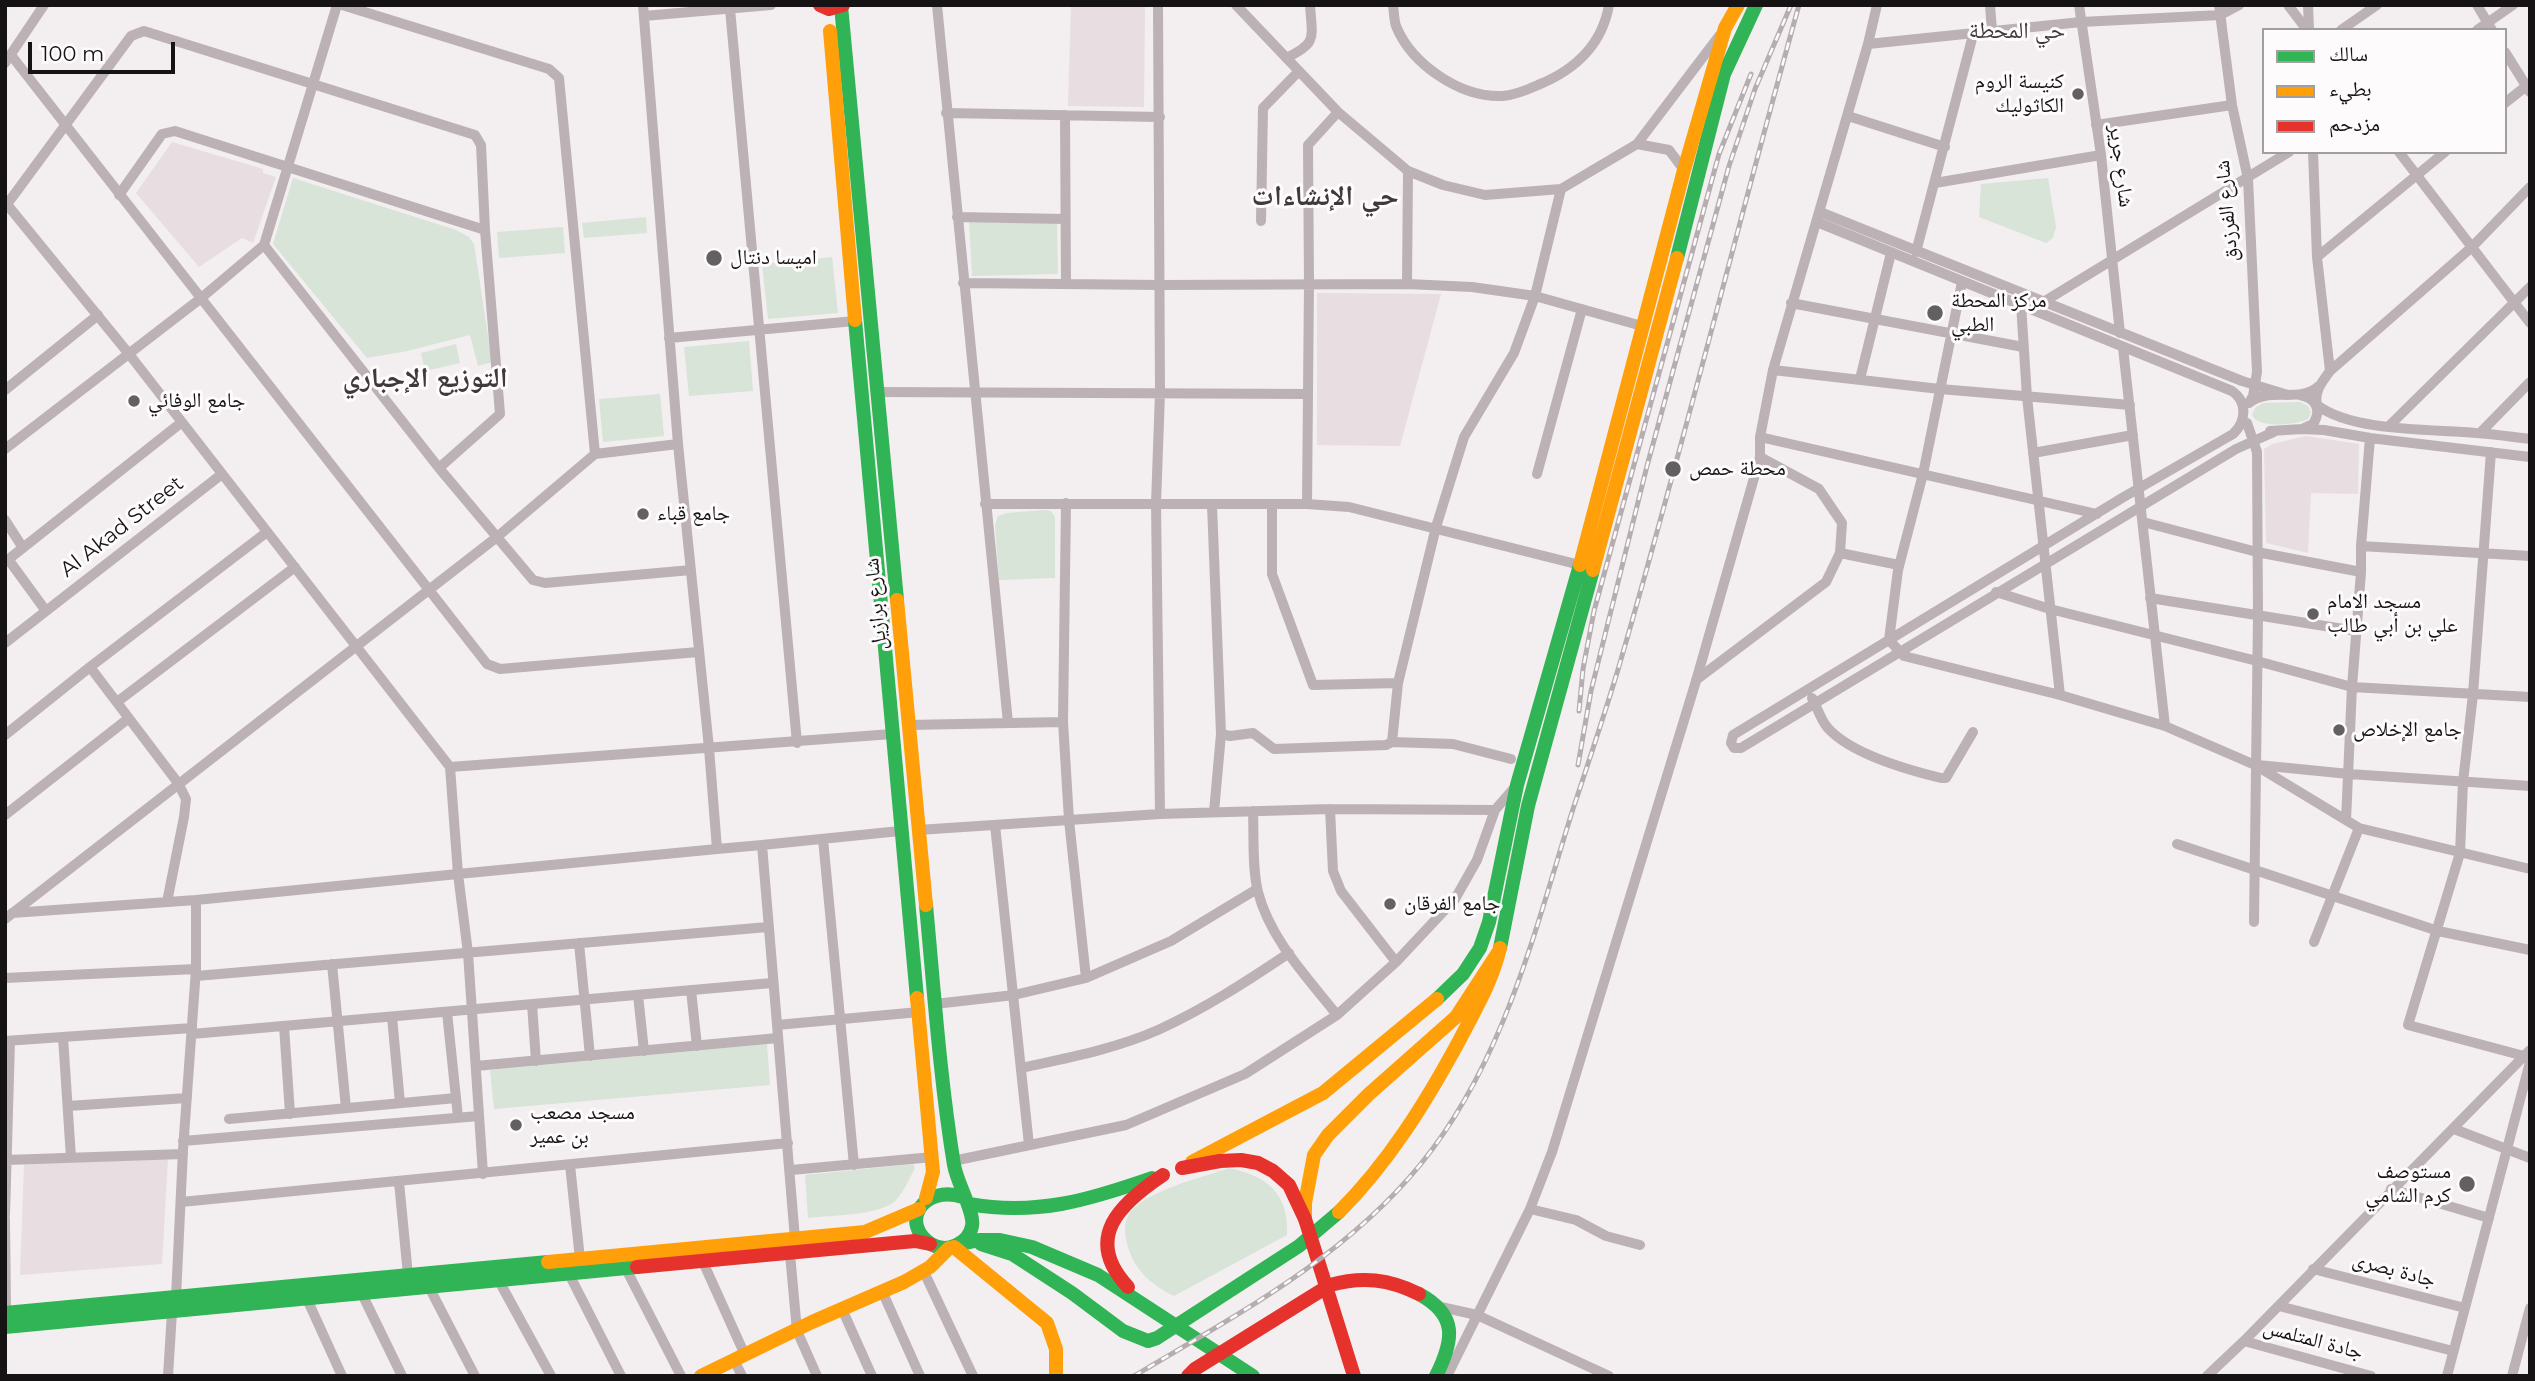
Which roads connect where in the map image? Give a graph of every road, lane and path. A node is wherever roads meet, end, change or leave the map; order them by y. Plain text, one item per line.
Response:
1 (44, 5) edge
2 (337, 5) edge
3 (342, 5) edge
4 (771, 5) edge
5 (937, 5) edge
6 (1158, 5) edge
7 (1236, 5) edge
8 (1310, 5) edge
9 (1393, 5) edge
10 (1609, 5) edge
11 (1738, 5) edge
12 (1756, 5) edge
13 (1877, 5) edge
14 (1990, 5) edge
15 (2079, 5) edge
16 (2238, 5) edge
17 (2288, 5) edge
18 (2308, 5) edge
19 (2377, 5) edge
20 (2477, 5) edge
21 (2513, 5) edge
22 (833, 7) edge
23 (730, 9) junction
24 (2219, 10) edge
25 (644, 11) edge
26 (2081, 22) junction
27 (2490, 26) edge
28 (1725, 28) junction
29 (2306, 28) edge
30 (2308, 28) edge
31 (2343, 28) edge
32 (1992, 31) junction
33 (1973, 35) junction
34 (1868, 44) junction
35 (2507, 55) edge
36 (1286, 58) junction
37 (8, 59) edge
38 (1298, 72) junction
39 (313, 84) junction
40 (2528, 87) edge
41 (2507, 102) edge
42 (2232, 105) junction
43 (1338, 112) junction
44 (946, 113) junction
45 (1065, 115) junction
46 (1848, 116) junction
47 (1160, 117) junction
48 (2096, 125) junction
49 (65, 127) junction
50 (1637, 144) junction
51 (1945, 147) junction
52 (2286, 154) edge
53 (2313, 154) edge
54 (2400, 154) edge
55 (2443, 154) edge
56 (2101, 155) junction
57 (289, 166) junction
58 (1685, 170) junction
59 (1408, 171) junction
60 (2416, 176) junction
61 (2248, 179) junction
62 (1936, 183) junction
63 (2530, 187) edge
64 (1561, 189) junction
65 (119, 195) junction
66 (6, 205) edge
67 (957, 217) junction
68 (1819, 217) junction
69 (1065, 219) junction
70 (1261, 221) dead end
71 (485, 230) junction
72 (264, 245) junction
73 (2472, 247) junction
74 (1916, 252) junction
75 (1891, 253) junction
76 (2317, 257) junction
77 (2112, 261) junction
78 (1962, 282) junction
79 (963, 283) junction
80 (1066, 284) junction
81 (1309, 284) junction
82 (1407, 284) junction
83 (1160, 285) junction
84 (2530, 287) edge
85 (1535, 296) junction
86 (200, 299) junction
87 (2045, 301) junction
88 (2515, 302) junction
89 (1791, 303) junction
90 (2021, 304) junction
91 (1582, 309) junction
92 (98, 315) junction
93 (1875, 319) junction
94 (855, 321) junction
95 (2530, 323) edge
96 (1642, 326) junction
97 (758, 330) junction
98 (2120, 333) junction
99 (1950, 334) junction
100 (669, 338) junction
101 (2023, 347) junction
102 (2123, 348) junction
103 (130, 354) junction
104 (1773, 370) junction
105 (2330, 371) junction
106 (2257, 372) junction
107 (1860, 379) junction
108 (2530, 382) edge
109 (2321, 384) junction
110 (2256, 386) junction
111 (1940, 389) junction
112 (5, 390) edge
113 (878, 392) junction
114 (2272, 392) junction
115 (1160, 393) junction
116 (974, 394) junction
117 (1307, 394) junction
118 (2288, 395) junction
119 (2300, 395) junction
120 (2027, 397) junction
121 (2249, 402) junction
122 (2130, 405) junction
123 (2316, 405) junction
124 (2246, 419) junction
125 (182, 422) junction
126 (2388, 427) junction
127 (2302, 429) junction
128 (2274, 432) junction
129 (2480, 433) junction
130 (2133, 435) junction
131 (1760, 437) junction
132 (2370, 438) junction
133 (2254, 439) junction
134 (2530, 439) edge
135 (678, 444) junction
136 (5, 449) edge
137 (2257, 452) junction
138 (2491, 452) junction
139 (2033, 453) junction
140 (595, 454) junction
141 (1760, 457) junction
142 (2530, 457) edge
143 (439, 468) junction
144 (222, 474) junction
145 (1536, 474) dead end
146 (1923, 474) junction
147 (2138, 489) junction
148 (2039, 500) junction
149 (985, 503) junction
150 (1066, 503) junction
151 (1156, 504) junction
152 (1307, 504) junction
153 (1212, 505) junction
154 (1272, 505) junction
155 (2141, 507) junction
156 (2097, 514) junction
157 (5, 520) edge
158 (2143, 522) junction
159 (1436, 527) junction
160 (267, 532) junction
161 (497, 537) junction
162 (2361, 546) junction
163 (2045, 547) junction
164 (23, 548) junction
165 (2258, 552) junction
166 (1840, 553) junction
167 (2483, 553) junction
168 (2530, 556) edge
169 (7, 561) edge
170 (2046, 563) junction
171 (1580, 565) junction
172 (1899, 565) junction
173 (295, 567) junction
174 (691, 570) junction
175 (2361, 572) junction
176 (1978, 586) junction
177 (428, 590) junction
178 (1999, 593) junction
179 (2150, 598) junction
180 (2050, 610) junction
181 (46, 611) junction
182 (2258, 616) junction
183 (2356, 631) junction
184 (2154, 635) junction
185 (1889, 640) junction
186 (5, 643) edge
187 (356, 646) junction
188 (698, 652) junction
189 (1900, 652) junction
190 (2256, 661) junction
191 (90, 667) junction
192 (1696, 681) junction
193 (1398, 683) junction
194 (2352, 687) junction
195 (1807, 689) junction
196 (2473, 694) junction
197 (2060, 695) junction
198 (2530, 697) edge
199 (117, 702) junction
200 (1815, 704) junction
201 (129, 718) junction
202 (1062, 722) junction
203 (1008, 723) junction
204 (908, 725) junction
205 (2165, 726) junction
206 (1973, 732) dead end
207 (892, 734) junction
208 (1221, 734) junction
209 (5, 735) edge
210 (1392, 741) junction
211 (797, 743) junction
212 (709, 748) junction
213 (1511, 759) dead end
214 (2255, 765) junction
215 (450, 767) junction
216 (2348, 774) junction
217 (2463, 782) junction
218 (178, 783) junction
219 (1517, 785) junction
220 (2530, 786) edge
221 (1330, 809) junction
222 (1495, 810) junction
223 (1253, 811) junction
224 (1214, 812) junction
225 (1160, 814) junction
226 (5, 815) edge
227 (1069, 820) junction
228 (2346, 820) junction
229 (995, 825) junction
230 (2359, 828) junction
231 (918, 830) junction
232 (900, 831) junction
233 (822, 839) junction
234 (2177, 844) dead end
235 (762, 845) junction
236 (717, 849) junction
237 (2460, 853) junction
238 (2255, 868) junction
239 (2530, 869) edge
240 (458, 874) junction
241 (1257, 889) junction
242 (2333, 895) junction
243 (196, 900) junction
244 (167, 902) junction
245 (8, 915) edge
246 (2254, 922) dead end
247 (768, 926) junction
248 (2438, 930) junction
249 (579, 943) junction
250 (2314, 943) dead end
251 (2530, 950) edge
252 (1499, 951) junction
253 (468, 953) junction
254 (1289, 953) junction
255 (1396, 962) junction
256 (332, 964) junction
257 (196, 972) junction
258 (5, 978) edge
259 (1086, 978) junction
260 (772, 983) junction
261 (691, 990) junction
262 (638, 995) junction
263 (1014, 995) junction
264 (585, 1000) junction
265 (532, 1004) junction
266 (935, 1004) junction
267 (471, 1010) junction
268 (447, 1012) junction
269 (919, 1012) junction
270 (1337, 1015) junction
271 (392, 1017) junction
272 (841, 1019) junction
273 (337, 1021) junction
274 (777, 1025) junction
275 (284, 1026) junction
276 (192, 1031) junction
277 (62, 1037) junction
278 (778, 1038) junction
279 (8, 1041) edge
280 (697, 1045) junction
281 (644, 1051) junction
282 (590, 1056) junction
283 (2528, 1058) edge
284 (536, 1060) junction
285 (476, 1066) junction
286 (1021, 1068) junction
287 (187, 1098) junction
288 (456, 1098) junction
289 (400, 1103) junction
290 (68, 1105) junction
291 (346, 1108) junction
292 (7, 1110) edge
293 (290, 1114) junction
294 (479, 1115) junction
295 (458, 1117) junction
296 (229, 1119) dead end
297 (2454, 1129) junction
298 (183, 1141) junction
299 (788, 1143) junction
300 (1029, 1145) junction
301 (5, 1148) edge
302 (2506, 1150) junction
303 (183, 1154) junction
304 (933, 1157) junction
305 (71, 1158) junction
306 (2530, 1158) edge
307 (6, 1160) edge
308 (953, 1161) junction
309 (854, 1164) junction
310 (570, 1165) junction
311 (1182, 1168) junction
312 (791, 1170) junction
313 (483, 1174) junction
314 (1163, 1175) junction
315 (399, 1182) junction
316 (2391, 1189) junction
317 (966, 1200) junction
318 (181, 1202) junction
319 (922, 1204) junction
320 (1530, 1209) junction
321 (5, 1217) edge
322 (1305, 1219) junction
323 (2489, 1219) junction
324 (930, 1244) junction
325 (1640, 1245) dead end
326 (793, 1246) junction
327 (955, 1246) junction
328 (580, 1259) junction
329 (703, 1262) junction
330 (626, 1269) junction
331 (2313, 1269) junction
332 (924, 1272) junction
333 (569, 1274) junction
334 (408, 1275) junction
335 (499, 1281) junction
336 (429, 1287) junction
337 (882, 1291) junction
338 (362, 1294) junction
339 (176, 1297) junction
340 (307, 1299) junction
341 (1144, 1303) junction
342 (1438, 1306) junction
343 (2279, 1306) junction
344 (2465, 1308) junction
345 (2530, 1308) edge
346 (842, 1309) junction
347 (6, 1312) edge
348 (172, 1312) junction
349 (1477, 1315) junction
350 (5, 1327) edge
351 (797, 1331) junction
352 (2244, 1341) junction
353 (2453, 1351) junction
354 (739, 1357) junction
355 (1354, 1371) edge
356 (1189, 1373) edge
357 (1446, 1373) edge
358 (1248, 1374) edge
359 (2354, 1374) edge
360 (168, 1376) edge
361 (342, 1376) edge
362 (402, 1376) edge
363 (475, 1376) edge
364 (551, 1376) edge
365 (621, 1376) edge
366 (681, 1376) edge
367 (701, 1376) edge
368 (742, 1376) edge
369 (817, 1376) edge
370 (872, 1376) edge
371 (920, 1376) edge
372 (974, 1376) edge
373 (1056, 1376) edge
374 (1609, 1376) edge
375 (2207, 1376) edge
376 (2371, 1376) edge
377 (2447, 1376) edge
378 (2512, 1376) edge

1 - 37 street
2 - 39 street
3 - 140 street
4 - 23 street
5 - 44 street
6 - 47 street
7 - 36 street
8 - 36 street
9 - 10 street
11 - 28 main road
12 - 252 main road
13 - 34 street
14 - 32 street
15 - 26 street, شارع جرير
16 - 24 street
17 - 29 street
18 - 30 street
19 - 31 street
20 - 27 street
21 - 27 street
22 - 94 main road, شارع برازيل
22 - 113 main road, شارع برازيل
23 - 25 street
23 - 97 street
24 - 26 street
24 - 42 street, شارع الفرزدق
25 - 100 street
26 - 32 street
26 - 48 street, شارع جرير
28 - 50 street
28 - 58 main road
32 - 33 street
33 - 34 street
33 - 51 street
34 - 46 street
35 - 40 street
36 - 38 street
37 - 49 street
38 - 43 street
38 - 70 street
39 - 49 street
39 - 57 street
39 - 71 street
40 - 41 street
42 - 48 street
42 - 61 street, شارع الفرزدق
43 - 59 street
43 - 81 street
44 - 45 street
44 - 67 street
45 - 47 street
45 - 69 street
46 - 51 street
46 - 68 street
47 - 83 street
48 - 56 street, شارع جرير
49 - 65 street
49 - 66 street
50 - 58 street
50 - 64 street
51 - 62 street
52 - 61 street
53 - 76 street
54 - 60 street
55 - 60 street
56 - 62 street
56 - 77 street, شارع جرير
57 - 65 street
57 - 71 street
57 - 72 street
58 - 96 main road
59 - 64 street
59 - 82 street
60 - 73 street
60 - 76 street
61 - 77 street
61 - 106 street, شارع الفرزدق
62 - 74 street
63 - 73 street
64 - 85 street
65 - 86 street
66 - 92 street
67 - 69 street
67 - 79 street
68 - 74 street
68 - 75 street
68 - 89 street
69 - 80 street
71 - 143 street
72 - 86 street
72 - 143 street
73 - 88 street
73 - 105 street
74 - 87 street
75 - 78 street
75 - 93 street
76 - 105 street
77 - 87 street
77 - 98 street, شارع جرير
78 - 90 street
78 - 99 street
79 - 80 street
79 - 116 street
80 - 83 street
81 - 82 street
81 - 83 street
81 - 117 street
82 - 85 street
83 - 115 street
84 - 88 street
85 - 91 street
85 - 159 street
86 - 103 street
86 - 177 street
87 - 98 street
88 - 95 street
88 - 126 street
89 - 93 street
89 - 104 street
90 - 101 street
90 - 102 street
91 - 96 street
91 - 145 street
92 - 103 street
92 - 112 street
93 - 99 street
93 - 107 street
94 - 97 street
94 - 207 main road, شارع برازيل
96 - 171 main road
97 - 100 street
97 - 211 street
98 - 110 street
99 - 101 street
99 - 111 street
100 - 135 street
101 - 120 street
102 - 122 street
102 - 124 street
103 - 125 street
103 - 136 street
104 - 107 street
104 - 131 street
105 - 109 street
106 - 110 street, شارع الفرزدق
106 - 114 street
107 - 111 street
108 - 129 street
109 - 119 street
109 - 123 street
110 - 114 street
110 - 121 street, شارع الفرزدق
111 - 120 street
111 - 146 street
113 - 116 street
113 - 204 main road, شارع برازيل
114 - 118 street
115 - 116 street
115 - 117 street
115 - 151 street
116 - 149 street
117 - 152 street
118 - 119 street
118 - 121 street
119 - 123 street
120 - 122 street
120 - 139 street
121 - 124 street, شارع الفرزدق
122 - 130 street
123 - 126 street
123 - 127 street
124 - 128 street
124 - 133 street
124 - 147 street, شارع الفرزدق
125 - 144 street
125 - 164 street
126 - 129 street
127 - 128 street
127 - 132 street
128 - 133 street
128 - 137 street
129 - 134 street
130 - 139 street
130 - 147 street
131 - 141 street
131 - 146 street
132 - 138 street
132 - 162 street
133 - 137 street
133 - 155 street
135 - 140 street
135 - 174 street
137 - 165 street
138 - 142 street
138 - 167 street
139 - 148 street
140 - 161 street
141 - 166 street
141 - 192 street
143 - 161 street
144 - 160 street
144 - 181 street, Al Akad Street
146 - 148 street
146 - 172 street
147 - 155 street
147 - 156 street, شارع الفرزدق
148 - 156 street
148 - 163 street
149 - 150 street
149 - 203 street
150 - 151 street
150 - 202 street
151 - 153 street
151 - 225 street
152 - 154 street
152 - 159 street
153 - 154 street
153 - 208 street
154 - 193 street
155 - 158 street
155 - 170 street
156 - 163 street, شارع الفرزدق
157 - 164 street
158 - 165 street
158 - 179 street
159 - 171 street
159 - 193 street
160 - 173 street
160 - 191 street
161 - 174 street
161 - 177 street
162 - 167 street
162 - 175 street
163 - 170 street
163 - 176 street, شارع الفرزدق
164 - 169 street
165 - 175 street
165 - 182 street
166 - 172 street
166 - 192 street
167 - 168 street
167 - 196 street
169 - 181 street
170 - 178 street
170 - 180 street
171 - 219 main road
172 - 185 street
173 - 187 street
173 - 199 street
174 - 188 street
175 - 183 street
176 - 178 street
176 - 185 street, شارع الفرزدق
177 - 187 street
177 - 188 street
178 - 180 street
178 - 189 street
179 - 182 street
179 - 184 street
180 - 184 street
180 - 197 street
181 - 186 street, Al Akad Street
182 - 183 street
182 - 190 street
183 - 194 street
184 - 190 street
184 - 205 street
185 - 189 street
185 - 195 street, شارع الفرزدق
187 - 215 street
187 - 218 street
188 - 212 street
189 - 197 street
189 - 200 street
190 - 194 street
190 - 214 street
191 - 199 street
191 - 209 street
192 - 320 street
193 - 210 street
194 - 196 street
194 - 216 street
195 - 200 street
195 - 200 street, شارع الفرزدق
196 - 198 street
196 - 217 street
197 - 205 street
199 - 201 street
200 - 206 street
201 - 218 street
201 - 226 street
202 - 203 street
202 - 227 street
203 - 204 street
204 - 231 main road, شارع برازيل
205 - 214 street
207 - 211 street
207 - 232 main road, شارع برازيل
208 - 210 street
208 - 224 street
210 - 213 street
211 - 212 street
212 - 215 street
212 - 236 street
214 - 216 street
214 - 228 street
214 - 238 street
215 - 240 street
216 - 217 street
216 - 228 street
217 - 220 street
217 - 237 street
218 - 244 street
218 - 245 street
219 - 222 street
219 - 311 main road
221 - 222 street
221 - 223 street
221 - 255 street
222 - 255 street
223 - 224 street
223 - 241 street
224 - 225 street
225 - 227 street
227 - 229 street
227 - 259 street
228 - 230 street
229 - 231 street
229 - 263 street
230 - 237 street
230 - 242 street
231 - 266 main road, شارع برازيل
232 - 233 street
232 - 269 main road, شارع برازيل
233 - 235 street
233 - 272 street
234 - 238 street
235 - 236 street
235 - 247 street
236 - 240 street
237 - 239 street
237 - 248 street
238 - 242 street
238 - 246 street
240 - 243 street
240 - 253 street
241 - 254 street
241 - 259 street
242 - 248 street
242 - 250 street
243 - 244 street
243 - 257 street
244 - 245 street
247 - 249 street
247 - 260 street
248 - 251 street
248 - 283 street
249 - 253 street
249 - 264 street
252 - 322 main road
252 - 327 main road
253 - 256 street
253 - 267 street
254 - 270 street
254 - 286 street
255 - 270 street
256 - 257 street
256 - 273 street
257 - 258 street
257 - 276 street
259 - 263 street
260 - 261 street
260 - 274 street
261 - 262 street
261 - 280 street
262 - 264 street
262 - 281 street
263 - 266 street
263 - 286 street
264 - 265 street
264 - 282 street
265 - 267 street
265 - 284 street
266 - 308 main road, شارع برازيل
267 - 268 street
267 - 285 street
268 - 271 street
268 - 288 street
269 - 272 street
269 - 304 main road, شارع برازيل
270 - 300 street
271 - 273 street
271 - 289 street
272 - 274 street
272 - 309 street
273 - 275 street
273 - 291 street
274 - 278 street
275 - 276 street
275 - 293 street
276 - 277 street
276 - 287 street
277 - 279 street
277 - 290 street
278 - 280 street
278 - 299 street
279 - 292 street
280 - 281 street
281 - 282 street
282 - 284 street
283 - 297 street
283 - 302 street
284 - 285 street
285 - 294 street
286 - 300 street
287 - 290 street
287 - 298 street
288 - 289 street
288 - 295 street
289 - 291 street
290 - 305 street
291 - 293 street
292 - 301 street
293 - 296 street
294 - 295 street
294 - 313 street
295 - 298 street
297 - 302 street
297 - 316 street
298 - 303 street
299 - 310 street
299 - 312 street
300 - 308 street
301 - 307 street
302 - 306 street
302 - 323 street
303 - 305 street
303 - 318 street
304 - 309 street
304 - 319 main road, شارع برازيل
305 - 307 street
307 - 321 street
308 - 317 main road, شارع برازيل
309 - 312 street
310 - 313 street
310 - 328 street
311 - 314 main road
311 - 322 main road
312 - 326 street
313 - 315 street
314 - 317 main road
314 - 341 main road
315 - 318 street
315 - 334 street
316 - 323 street
316 - 331 street
317 - 319 main road
317 - 327 main road
318 - 339 street
319 - 324 main road
319 - 326 main road
320 - 325 street
320 - 349 street
321 - 347 street
322 - 355 main road
323 - 344 street
324 - 326 main road
324 - 327 main road
326 - 328 main road
326 - 329 main road
326 - 351 street
327 - 332 main road
327 - 341 main road
327 - 373 main road
328 - 334 main road
329 - 330 main road
329 - 354 street
330 - 333 main road
330 - 366 street
331 - 343 street
331 - 344 street, جادة بصرى
332 - 337 main road
332 - 372 street
333 - 335 main road
333 - 365 street
334 - 339 main road
335 - 336 main road
335 - 364 street
336 - 338 main road
336 - 363 street
337 - 346 main road
337 - 371 street
338 - 340 main road
338 - 362 street
339 - 347 main road
339 - 348 street
340 - 348 main road
340 - 361 street
341 - 358 main road
342 - 349 street
342 - 356 main road
342 - 357 main road
343 - 352 street
343 - 353 street
344 - 353 street
345 - 378 street
346 - 351 main road
346 - 370 street
348 - 350 main road
348 - 360 street
349 - 357 street
349 - 374 street
351 - 354 main road
351 - 369 street
352 - 359 street, جادة المتلمس
352 - 375 street
353 - 377 street
354 - 367 main road
354 - 368 street
359 - 376 street, جادة المتلمس

